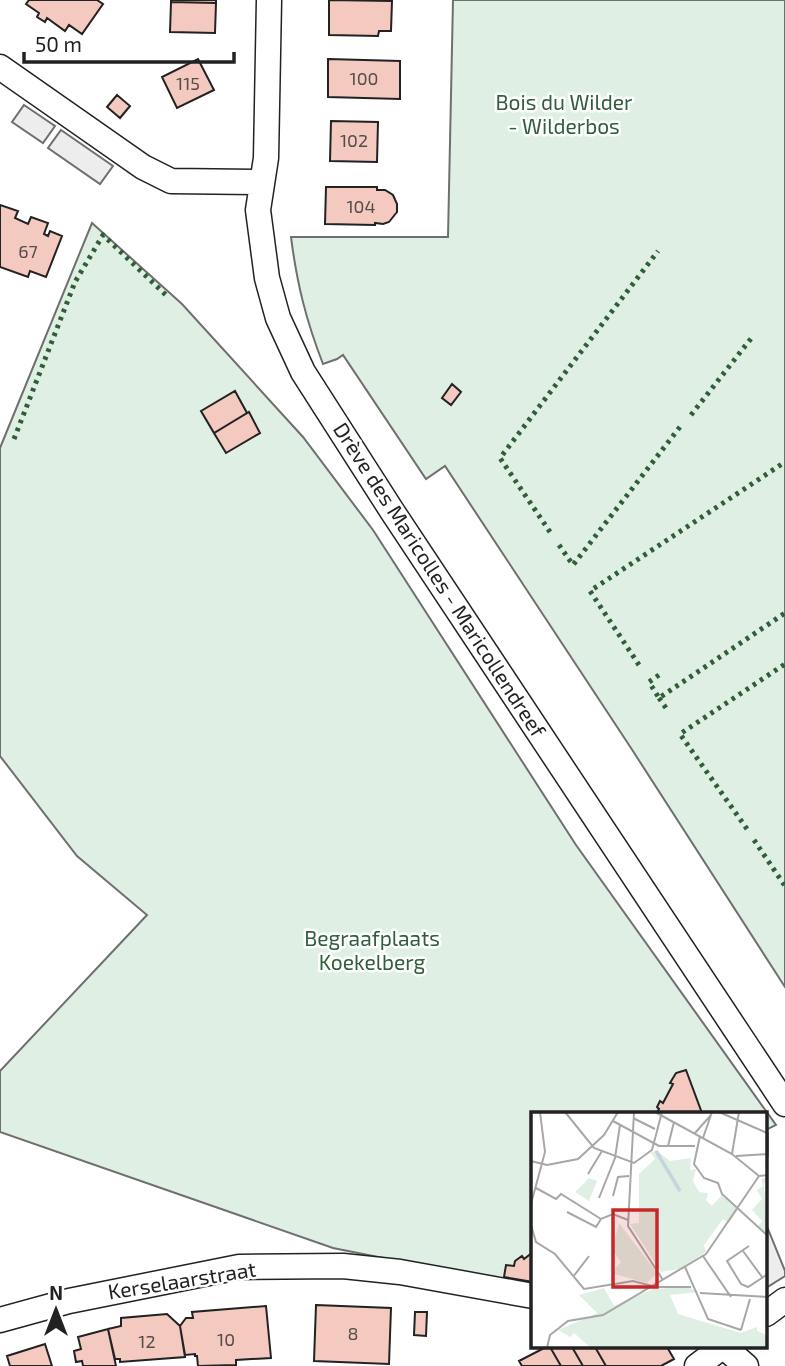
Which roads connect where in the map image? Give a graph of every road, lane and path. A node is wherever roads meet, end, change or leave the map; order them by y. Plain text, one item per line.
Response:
1 (269, 0) edge
2 (0, 67) edge
3 (262, 182) junction
4 (785, 1104) edge
5 (531, 1296) edge
6 (785, 1300) edge
7 (768, 1313) edge
8 (0, 1320) edge
9 (722, 1348) edge
10 (724, 1348) edge
11 (696, 1366) edge
12 (746, 1366) edge

1 - 3 street, Drève des Maricolles - Maricollendreef
2 - 3 street
3 - 4 street, Drève des Maricolles - Maricollendreef
5 - 8 street, Kerselaarstraat
6 - 7 street
9 - 11 street
10 - 12 street

